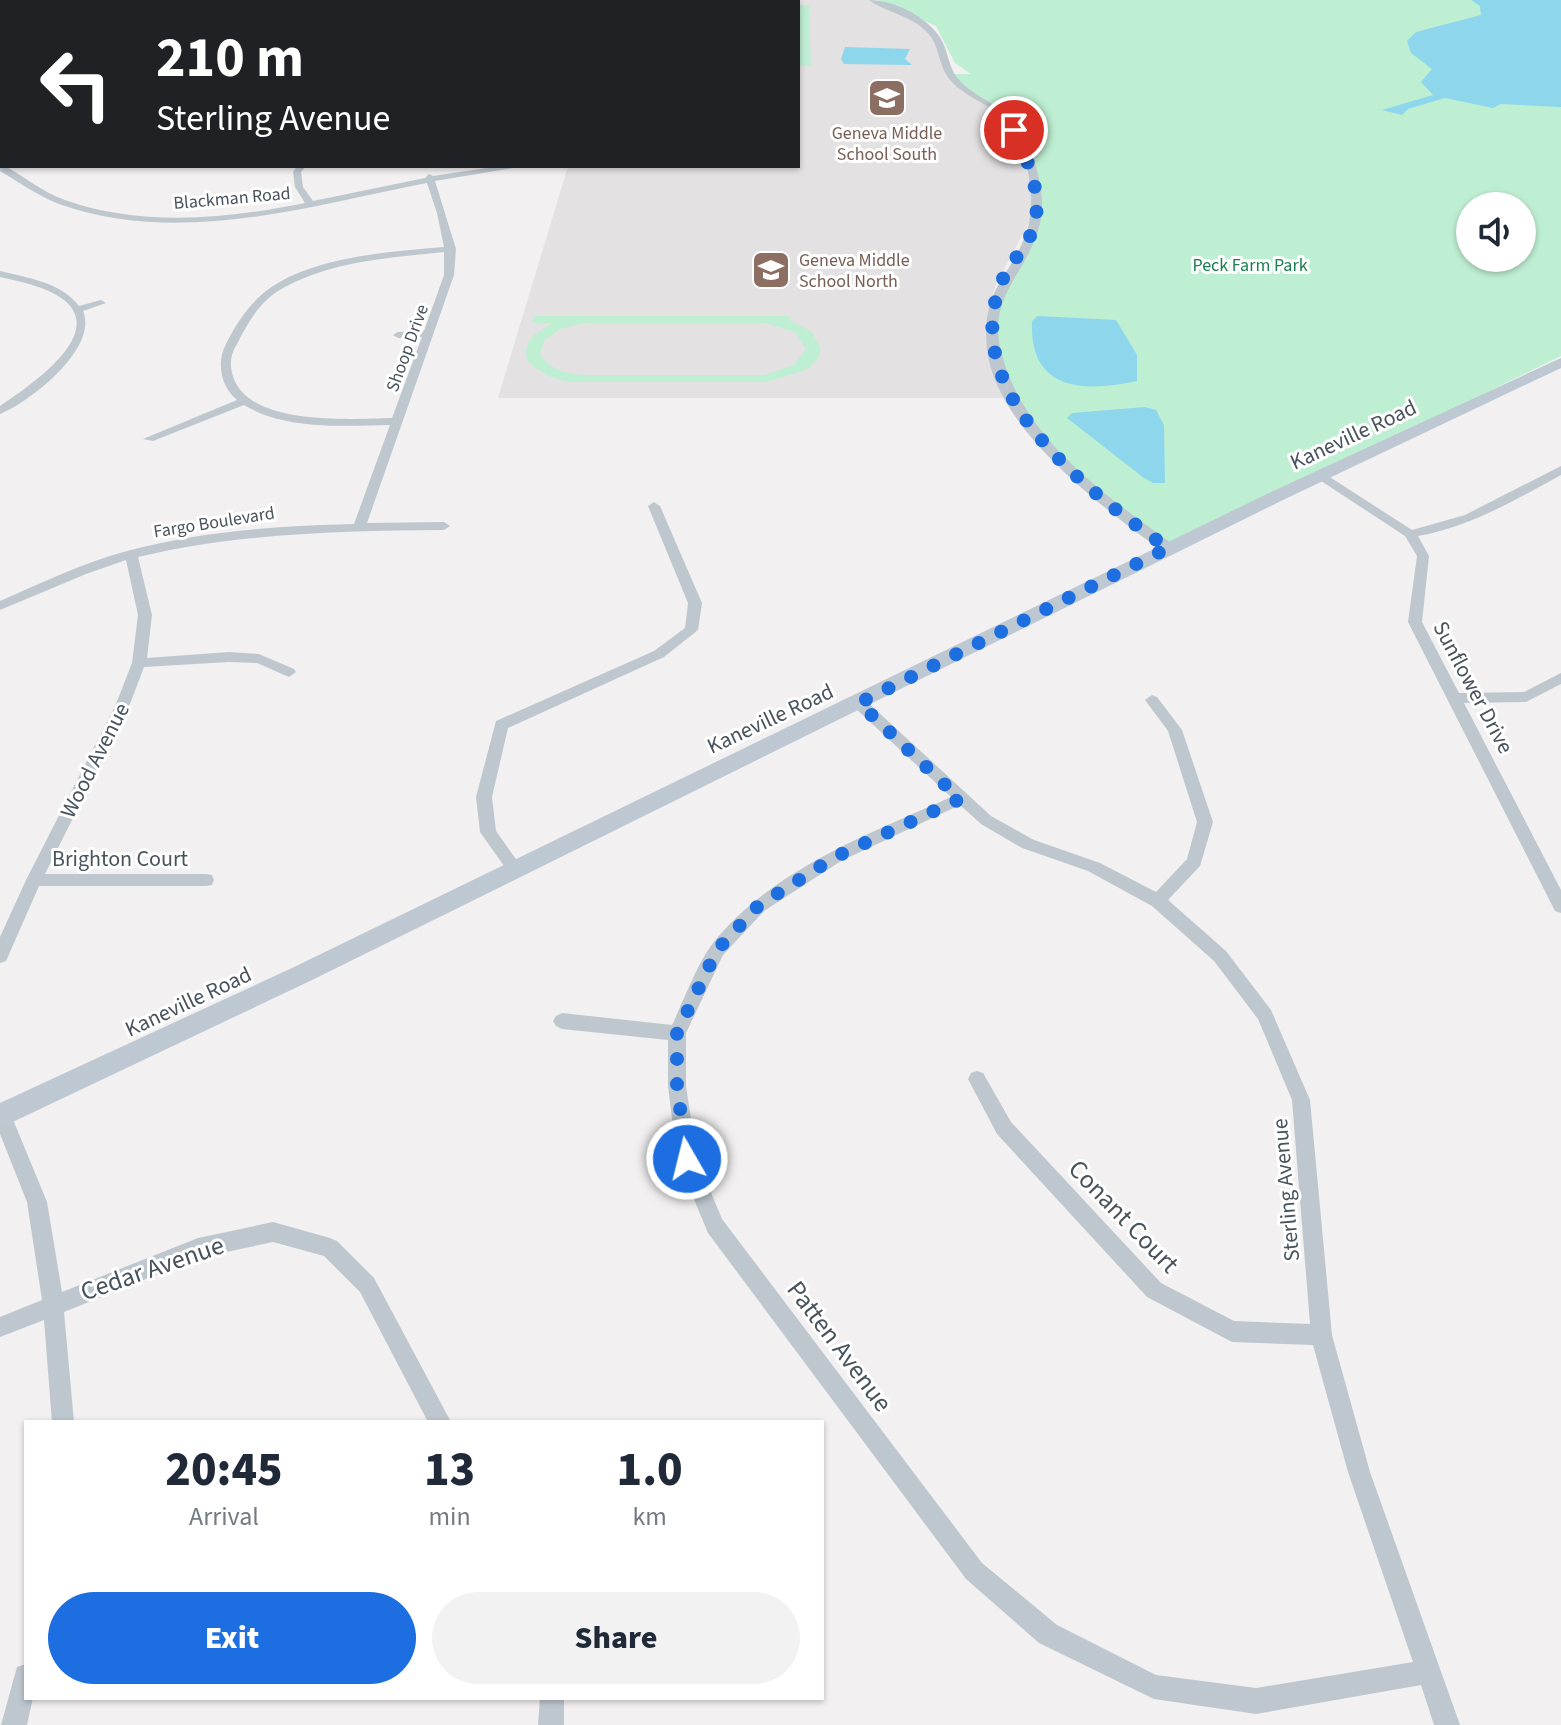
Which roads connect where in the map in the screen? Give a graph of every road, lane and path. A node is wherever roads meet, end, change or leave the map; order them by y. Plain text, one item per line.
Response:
1 (873, 0) edge
2 (6, 168) edge
3 (300, 168) edge
4 (504, 168) edge
5 (429, 177) junction
6 (311, 206) junction
7 (195, 219) junction
8 (186, 236) dead end
9 (451, 249) junction
10 (0, 274) edge
11 (101, 303) dead end
12 (80, 309) junction
13 (430, 334) junction
14 (398, 335) dead end
15 (1561, 362) edge
16 (244, 401) junction
17 (0, 411) edge
18 (398, 421) junction
19 (149, 439) dead end
20 (1561, 470) edge
21 (1321, 477) junction
22 (654, 506) dead end
23 (444, 526) dead end
24 (359, 527) junction
25 (1410, 534) junction
26 (1168, 548) junction
27 (131, 554) junction
28 (0, 606) edge
29 (139, 663) junction
30 (289, 672) dead end
31 (1561, 678) edge
32 (1457, 698) junction
33 (1152, 700) dead end
34 (859, 703) junction
35 (960, 799) junction
36 (515, 869) junction
37 (1543, 871) junction
38 (1561, 871) edge
39 (34, 880) junction
40 (206, 880) dead end
41 (1158, 901) junction
42 (1561, 906) edge
43 (0, 956) edge
44 (562, 1021) dead end
45 (677, 1033) junction
46 (977, 1079) dead end
47 (0, 1114) edge
48 (53, 1303) junction
49 (0, 1327) edge
50 (1321, 1335) junction
51 (63, 1420) edge
52 (439, 1420) edge
53 (1425, 1672) junction
54 (24, 1684) edge
55 (552, 1700) edge
56 (14, 1725) edge
57 (551, 1725) edge
58 (1447, 1725) edge

1 - 26 street
2 - 7 street, Blackman Road
3 - 6 street
4 - 5 street, Blackman Road
5 - 6 street, Blackman Road
5 - 9 street, Shoop Drive
6 - 7 street, Blackman Road
7 - 8 street
9 - 13 street, Shoop Drive
9 - 16 street
10 - 12 street
11 - 12 street
12 - 17 street
13 - 14 street
13 - 18 street, Shoop Drive
15 - 21 main road, Kaneville Road
16 - 18 street
16 - 19 street
18 - 24 street, Shoop Drive
20 - 25 street
21 - 25 street
21 - 26 main road, Kaneville Road
22 - 36 street
23 - 24 street, Fargo Boulevard
24 - 27 street, Fargo Boulevard
25 - 32 street, Sunflower Drive
26 - 34 main road, Kaneville Road
27 - 28 street, Fargo Boulevard
27 - 29 street, Wood Avenue
29 - 30 street
29 - 39 street, Wood Avenue
31 - 32 street
32 - 37 street, Sunflower Drive
33 - 41 street
34 - 35 street, Sterling Avenue
34 - 36 main road, Kaneville Road
35 - 41 street, Sterling Avenue
35 - 45 street, Patten Avenue
36 - 47 main road, Kaneville Road
37 - 38 street
37 - 42 street, Sunflower Drive
39 - 40 street, Brighton Court
39 - 43 street, Wood Avenue
41 - 50 street, Sterling Avenue
44 - 45 street
45 - 53 street, Patten Avenue
46 - 50 street, Conant Court
47 - 48 street
48 - 49 street, Cedar Avenue
48 - 51 street
48 - 52 street, Cedar Avenue
50 - 53 street, Sterling Avenue
53 - 58 street, Sterling Avenue
54 - 56 street
55 - 57 street

